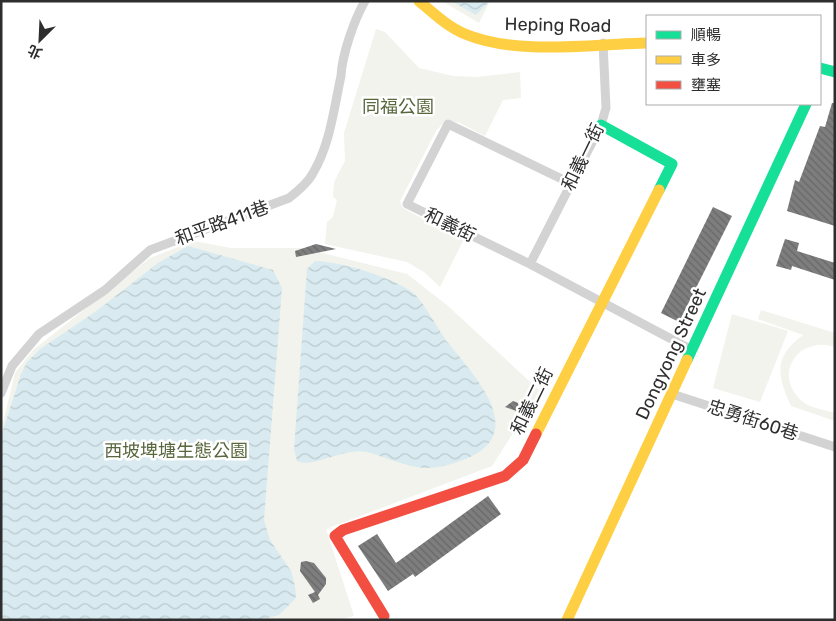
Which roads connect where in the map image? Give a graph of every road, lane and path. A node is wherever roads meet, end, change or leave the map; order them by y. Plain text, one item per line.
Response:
1 (366, 1) edge
2 (419, 1) edge
3 (603, 43) junction
4 (646, 43) edge
5 (821, 70) edge
6 (835, 72) edge
7 (806, 105) edge
8 (601, 124) junction
9 (570, 183) junction
10 (530, 264) junction
11 (601, 301) junction
12 (692, 350) junction
13 (1, 393) edge
14 (672, 394) junction
15 (835, 447) edge
16 (384, 616) dead end
17 (567, 620) edge

1 - 13 street, 和平路411巷
2 - 3 street, Heping Road
3 - 4 street, Heping Road
3 - 8 street, 和義一街
5 - 6 street
7 - 12 street, Dongyong Street
8 - 9 street, 和義一街
8 - 11 street, 和義二街
9 - 10 street, 和義一街
9 - 10 street, 和義街
10 - 11 street, 和義街
11 - 12 street, 和義街
11 - 16 street, 和義二街
12 - 14 street, Dongyong Street
14 - 15 street, 忠勇街60巷
14 - 17 street, Dongyong Street

